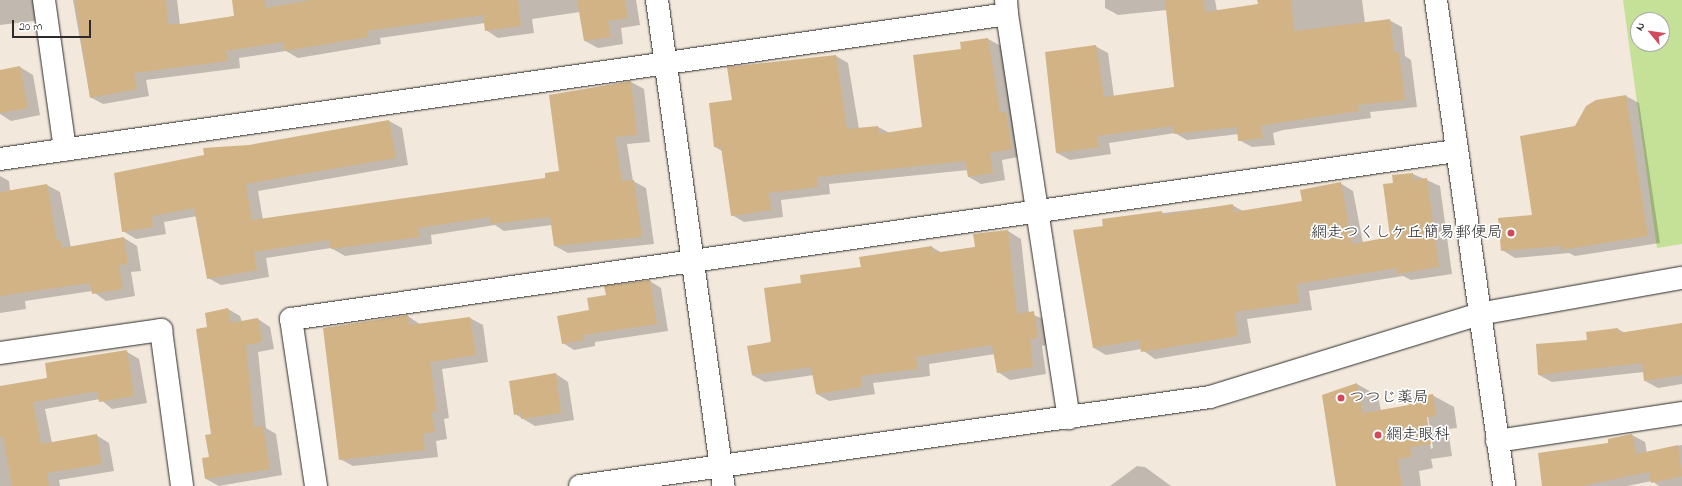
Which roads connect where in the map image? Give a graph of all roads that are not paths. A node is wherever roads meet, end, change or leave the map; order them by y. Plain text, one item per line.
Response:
1 (44, 0) edge
2 (657, 0) edge
3 (1436, 0) edge
4 (1007, 7) edge
5 (666, 65) junction
6 (65, 150) junction
7 (1455, 151) junction
8 (0, 159) edge
9 (1036, 213) junction
10 (692, 263) junction
11 (1682, 278) edge
12 (1479, 314) junction
13 (0, 353) edge
14 (1682, 413) edge
15 (1068, 418) junction
16 (1497, 441) junction
17 (723, 476) edge
18 (182, 486) edge
19 (316, 486) edge
20 (580, 486) edge
21 (1504, 486) edge

1 - 6 street
2 - 5 street
3 - 7 street
4 - 5 street
4 - 9 street
5 - 6 street
5 - 10 street
6 - 8 street
7 - 9 street
7 - 12 street
9 - 10 street
9 - 15 street
10 - 17 street
10 - 19 street
11 - 12 street
12 - 15 street
12 - 16 street
13 - 18 street
14 - 16 street
15 - 17 street
16 - 21 street
17 - 20 street

